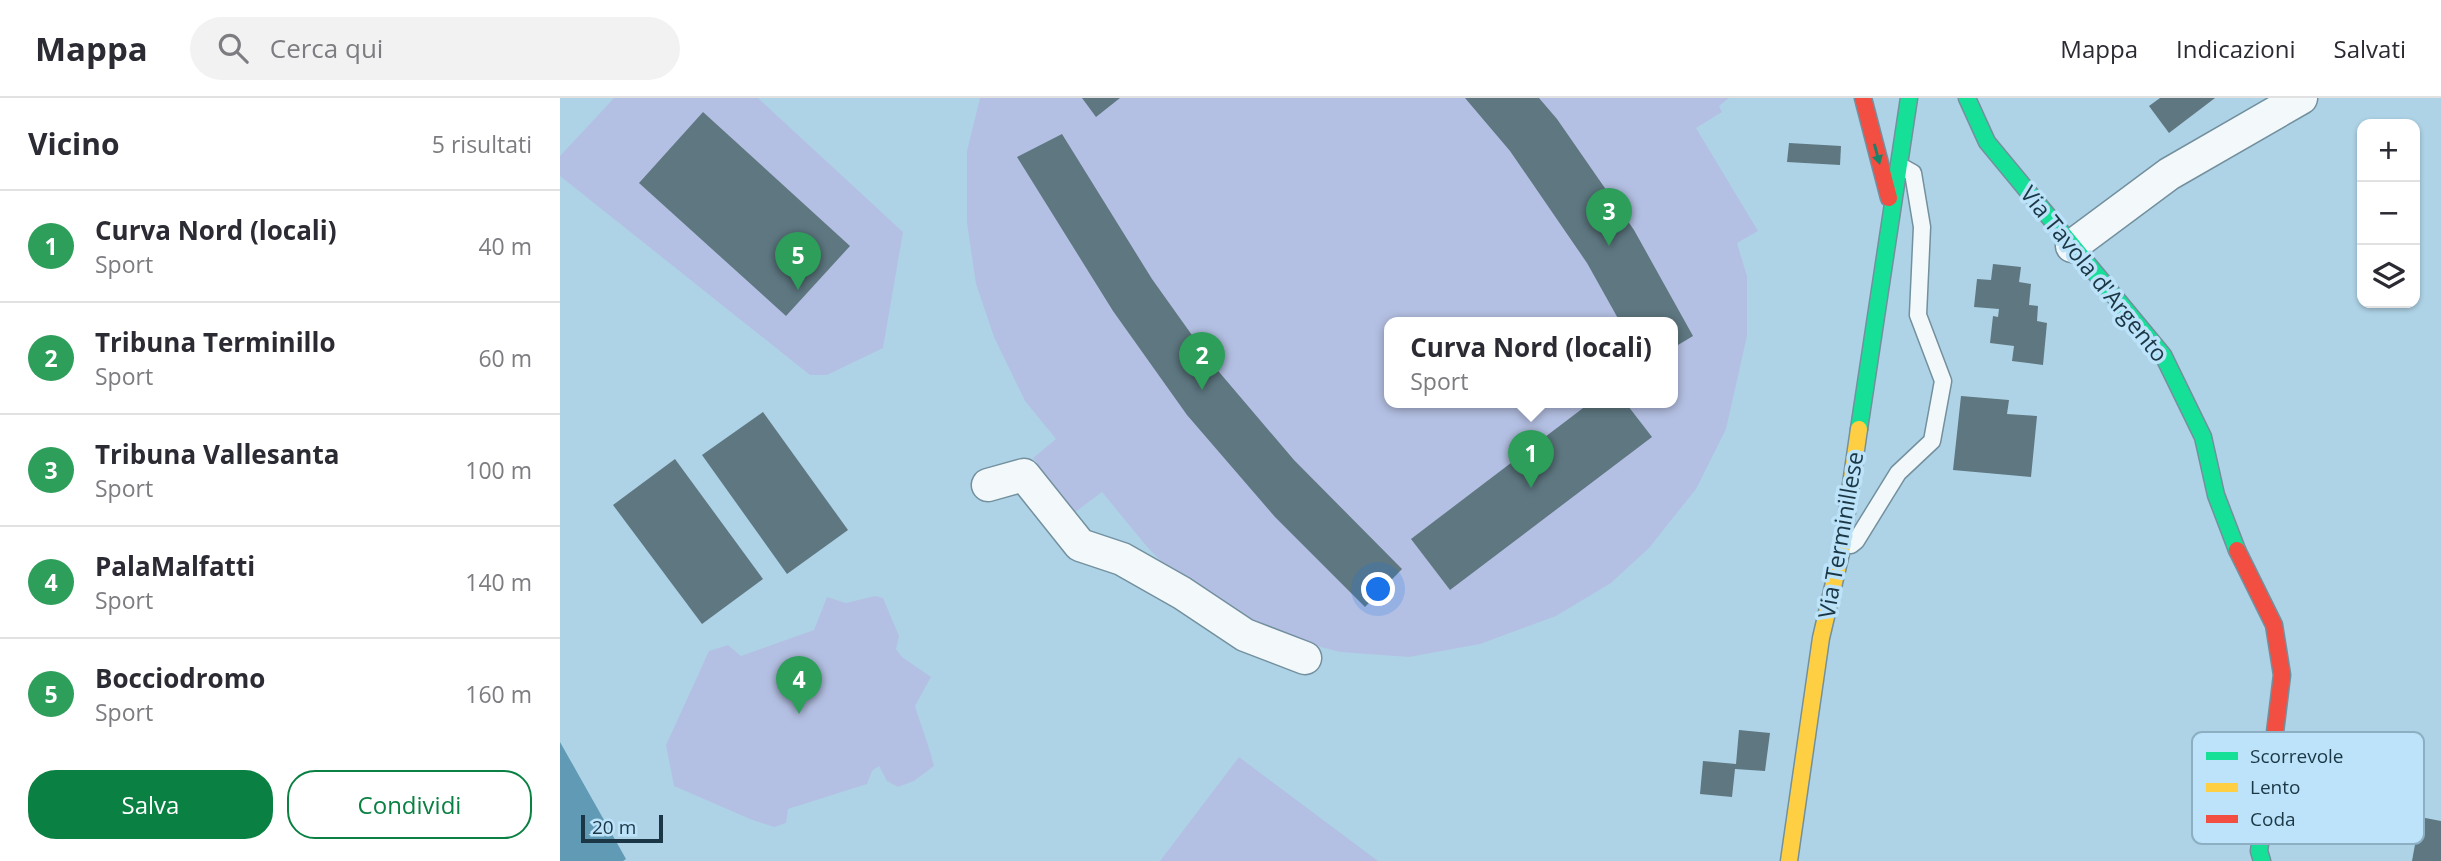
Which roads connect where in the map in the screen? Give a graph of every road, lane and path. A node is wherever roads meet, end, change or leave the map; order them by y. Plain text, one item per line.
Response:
1 (1863, 98) edge
2 (1909, 98) edge
3 (1987, 98) edge
4 (2301, 98) edge
5 (1969, 103) edge
6 (1899, 168) junction
7 (1893, 208) junction
8 (2072, 246) junction
9 (988, 485) dead end
10 (1841, 553) junction
11 (1304, 658) dead end
12 (2276, 732) edge
13 (2260, 844) edge
14 (1789, 861) edge
15 (2262, 861) edge

1 -> 7 street
2 - 6 street, Via Terminillese
3 - 5 lane
4 - 8 street
5 - 8 street, Via Tavola d'Argento
6 - 7 street, Via Terminillese
6 - 10 lane
7 - 10 street, Via Terminillese
8 - 12 street, Via Tavola d'Argento
9 - 11 street
10 - 14 street, Via Terminillese
13 - 15 street, Via Tavola d'Argento

